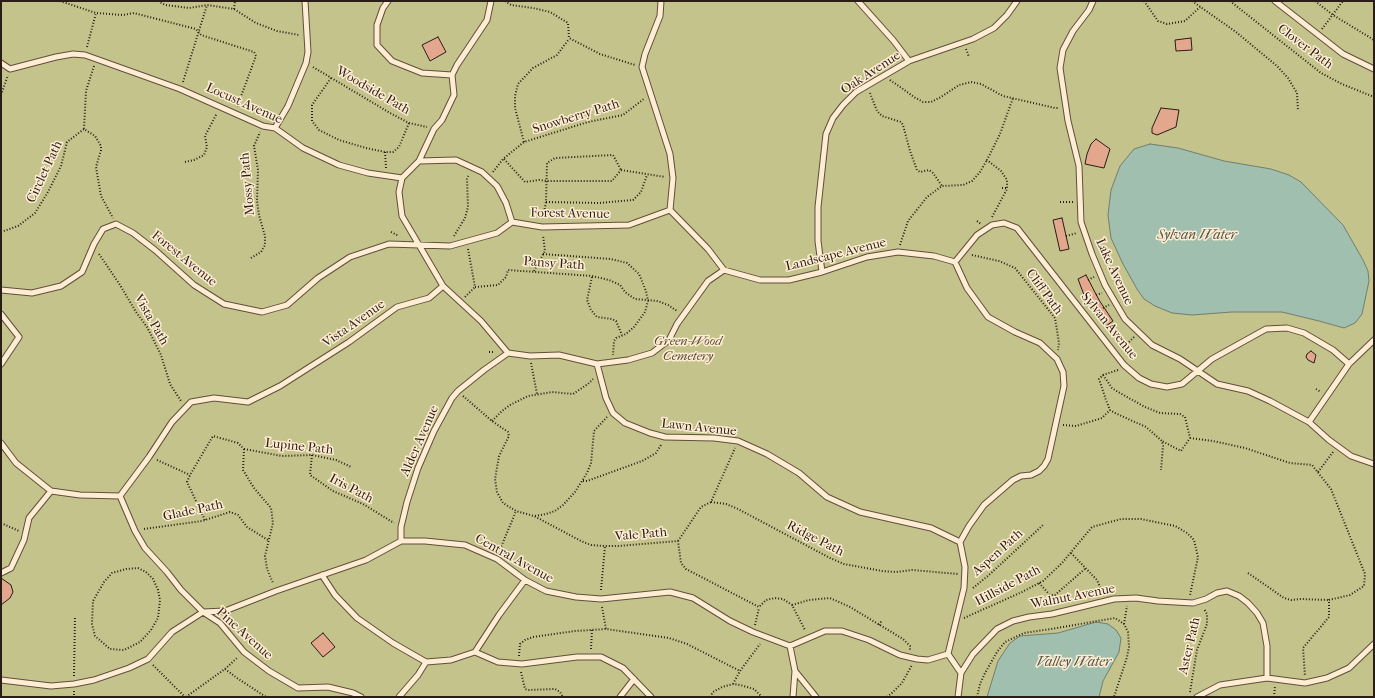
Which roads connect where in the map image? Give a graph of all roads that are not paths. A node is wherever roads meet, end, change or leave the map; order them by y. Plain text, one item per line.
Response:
1 (305, 1) edge
2 (388, 1) edge
3 (491, 1) edge
4 (661, 1) edge
5 (858, 1) edge
6 (1017, 1) edge
7 (1093, 1) edge
8 (1274, 1) edge
9 (909, 61) junction
10 (1, 62) edge
11 (1374, 69) edge
12 (452, 75) junction
13 (275, 128) junction
14 (419, 161) junction
15 (402, 178) junction
16 (670, 210) junction
17 (512, 222) junction
18 (418, 244) junction
19 (955, 262) junction
20 (724, 270) junction
21 (822, 272) junction
22 (443, 286) junction
23 (1, 290) edge
24 (1, 314) edge
25 (1374, 340) edge
26 (508, 353) junction
27 (1, 364) edge
28 (597, 364) junction
29 (1349, 364) junction
30 (1198, 371) junction
31 (1309, 422) junction
32 (1, 443) edge
33 (1374, 464) edge
34 (51, 491) junction
35 (120, 496) junction
36 (401, 540) junction
37 (960, 542) junction
38 (1, 573) edge
39 (322, 575) junction
40 (525, 580) junction
41 (203, 612) junction
42 (1374, 644) edge
43 (790, 646) junction
44 (475, 652) junction
45 (948, 654) junction
46 (426, 662) junction
47 (795, 671) junction
48 (960, 673) junction
49 (1267, 678) junction
50 (634, 679) junction
51 (1, 680) edge
52 (361, 697) edge
53 (399, 697) edge
54 (620, 697) edge
55 (651, 697) edge
56 (793, 697) edge
57 (816, 697) edge
58 (958, 697) edge
59 (1197, 697) edge

1 - 13 lane
2 - 12 lane
3 - 12 lane
4 - 16 lane
5 - 9 lane
6 - 9 lane, Oak Avenue
7 - 30 lane, Lake Avenue
8 - 11 lane
9 - 21 lane, Oak Avenue
10 - 13 lane, Locust Avenue
12 - 14 lane
13 - 15 lane, Locust Avenue
14 - 15 lane
14 - 17 lane
15 - 18 lane
16 - 17 lane, Forest Avenue
16 - 20 lane
17 - 18 lane, Forest Avenue
18 - 22 lane
18 - 23 lane, Forest Avenue
19 - 21 lane, Landscape Avenue
19 - 30 lane, Sylvan Avenue
19 - 37 lane
20 - 21 lane, Landscape Avenue
20 - 28 lane
22 - 26 lane
22 - 35 lane, Vista Avenue
24 - 27 lane
25 - 29 lane
26 - 28 lane
26 - 36 lane, Alder Avenue
28 - 37 lane, Lawn Avenue
29 - 30 lane, Sylvan Avenue
29 - 31 lane
30 - 31 lane, Lake Avenue
31 - 33 lane, Lake Avenue
32 - 34 lane
34 - 35 lane
34 - 38 lane
35 - 41 lane, Pine Avenue
36 - 39 lane
36 - 40 lane, Central Avenue
37 - 45 lane
39 - 41 lane
39 - 46 lane
40 - 43 lane, Central Avenue
40 - 44 lane
41 - 51 lane
41 - 52 lane, Pine Avenue
42 - 49 lane
43 - 45 lane
43 - 47 lane
44 - 46 lane
44 - 50 lane
45 - 48 lane
46 - 53 lane
47 - 56 lane
47 - 57 lane
48 - 49 lane, Walnut Avenue
48 - 58 lane
49 - 59 lane
50 - 54 lane
50 - 55 lane

